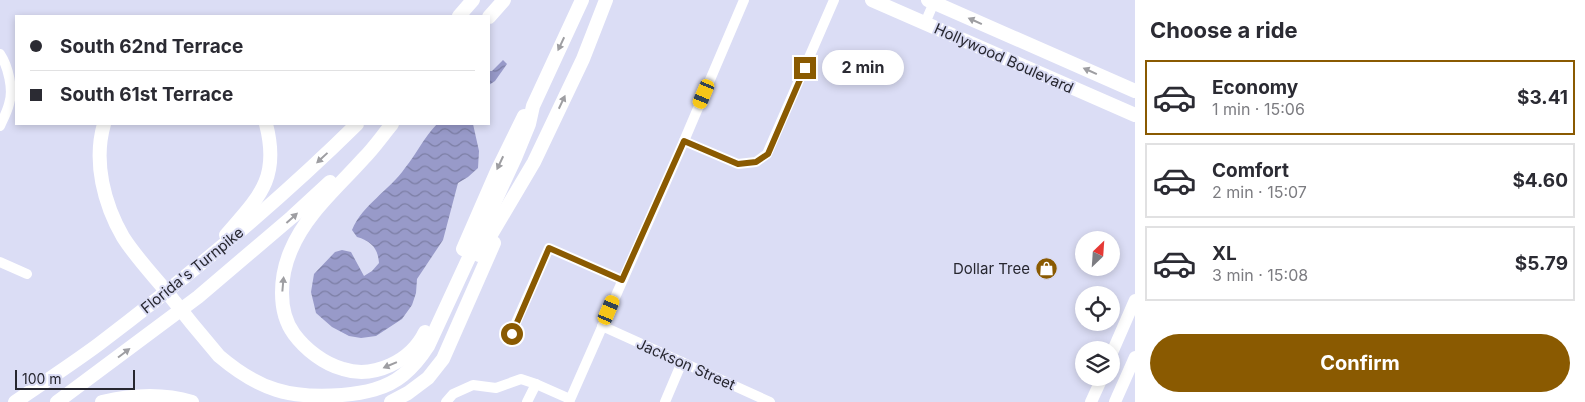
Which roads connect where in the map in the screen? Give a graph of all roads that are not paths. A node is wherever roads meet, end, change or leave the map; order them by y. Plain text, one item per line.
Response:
1 (504, 0) edge
2 (582, 0) edge
3 (606, 0) edge
4 (744, 0) edge
5 (834, 0) edge
6 (872, 0) edge
7 (932, 1) edge
8 (467, 7) edge
9 (455, 15) edge
10 (490, 16) edge
11 (925, 23) junction
12 (0, 54) edge
13 (1135, 91) edge
14 (533, 106) junction
15 (1135, 115) edge
16 (98, 125) edge
17 (104, 125) edge
18 (266, 125) edge
19 (356, 125) edge
20 (390, 125) edge
21 (390, 125) edge
22 (0, 126) edge
23 (684, 141) junction
24 (502, 217) junction
25 (0, 262) edge
26 (200, 266) junction
27 (140, 267) junction
28 (27, 274) dead end
29 (622, 280) junction
30 (1135, 300) edge
31 (602, 326) junction
32 (512, 334) dead end
33 (200, 340) junction
34 (1117, 341) edge
35 (1135, 357) edge
36 (682, 362) junction
37 (536, 384) junction
38 (1098, 386) edge
39 (570, 400) edge
40 (15, 402) edge
41 (56, 402) edge
42 (102, 402) edge
43 (192, 402) edge
44 (290, 402) edge
45 (359, 402) edge
46 (391, 402) edge
47 (446, 402) edge
48 (527, 402) edge
49 (665, 402) edge
50 (770, 402) edge
51 (1091, 402) edge
52 (1115, 402) edge

1 - 10 highway
2 -> 14 highway
24 -> 3 highway
4 - 23 street
5 - 23 street
6 - 11 highway, Hollywood Boulevard
7 - 11 street
13 -> 7 highway, Hollywood Boulevard
8 - 9 highway
11 - 15 highway, Hollywood Boulevard
12 - 22 street
14 -> 20 highway
14 - 33 highway
16 - 27 highway
17 - 27 highway
18 - 26 highway
19 -> 26 highway, Florida's Turnpike
41 -> 21 highway, Florida's Turnpike
23 - 29 street
24 - 45 highway
24 - 46 highway
25 - 28 street
26 - 40 highway, Florida's Turnpike
27 - 33 highway
29 - 31 street
29 - 32 street
30 - 34 main road
31 - 36 street, Jackson Street
31 - 39 street
33 - 44 highway
35 - 52 main road
36 - 49 street
36 - 50 street, Jackson Street
37 - 39 street
37 - 47 street
37 - 48 street
38 - 51 main road
42 - 43 highway

